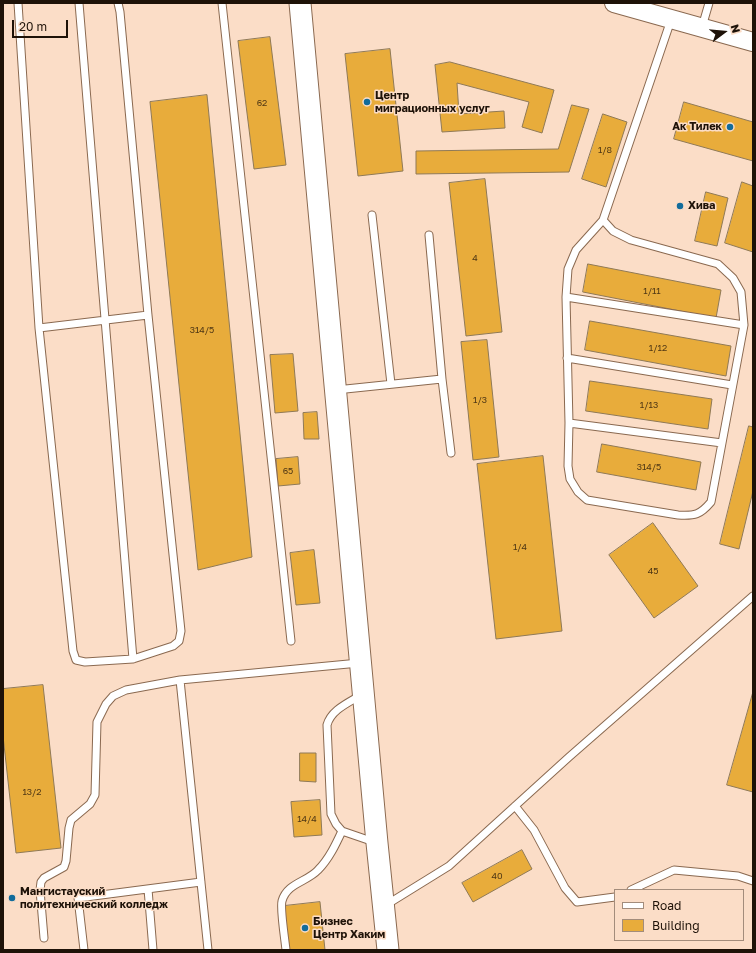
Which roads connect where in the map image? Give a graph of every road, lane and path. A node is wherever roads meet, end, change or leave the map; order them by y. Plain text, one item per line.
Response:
1 (18, 3) edge
2 (79, 3) edge
3 (118, 3) edge
4 (222, 3) edge
5 (300, 3) edge
6 (614, 3) edge
7 (709, 3) edge
8 (671, 20) junction
9 (701, 27) junction
10 (753, 42) edge
11 (372, 215) dead end
12 (603, 220) junction
13 (429, 235) dead end
14 (566, 296) junction
15 (148, 315) junction
16 (105, 321) junction
17 (744, 325) junction
18 (39, 328) junction
19 (567, 358) junction
20 (442, 379) junction
21 (391, 384) junction
22 (732, 385) junction
23 (336, 390) junction
24 (570, 423) junction
25 (722, 443) junction
26 (451, 453) dead end
27 (753, 596) edge
28 (291, 641) dead end
29 (133, 659) junction
30 (361, 663) junction
31 (180, 680) junction
32 (364, 693) junction
33 (515, 806) junction
34 (342, 831) junction
35 (377, 843) junction
36 (753, 881) edge
37 (201, 882) junction
38 (148, 889) junction
39 (634, 889) edge
40 (614, 897) edge
41 (384, 906) junction
42 (44, 938) dead end
43 (84, 950) edge
44 (153, 950) edge
45 (208, 950) edge
46 (286, 950) edge
47 (388, 950) edge

1 - 18 lane
2 - 16 lane
3 - 15 lane
4 - 28 lane
5 - 23 main road
6 - 8 street
7 - 9 lane
8 - 9 street
8 - 12 lane
9 - 10 street
11 - 21 lane
12 - 14 lane
12 - 17 lane
13 - 20 lane
14 - 17 lane
14 - 19 lane
15 - 16 lane
15 - 29 lane
16 - 18 lane
16 - 29 lane
17 - 22 lane
18 - 29 lane
19 - 22 lane
19 - 24 lane
20 - 21 lane
20 - 26 lane
21 - 23 lane
22 - 25 lane
23 - 30 main road
24 - 25 lane
24 - 25 lane
27 - 33 lane
30 - 31 lane
30 - 32 main road
31 - 37 lane
31 - 42 lane
32 - 34 lane
32 - 35 main road
33 - 40 lane
33 - 41 lane
34 - 35 lane
34 - 46 lane
35 - 41 main road
36 - 39 lane
37 - 38 lane
37 - 45 lane
38 - 43 lane
38 - 44 lane
41 - 47 main road

